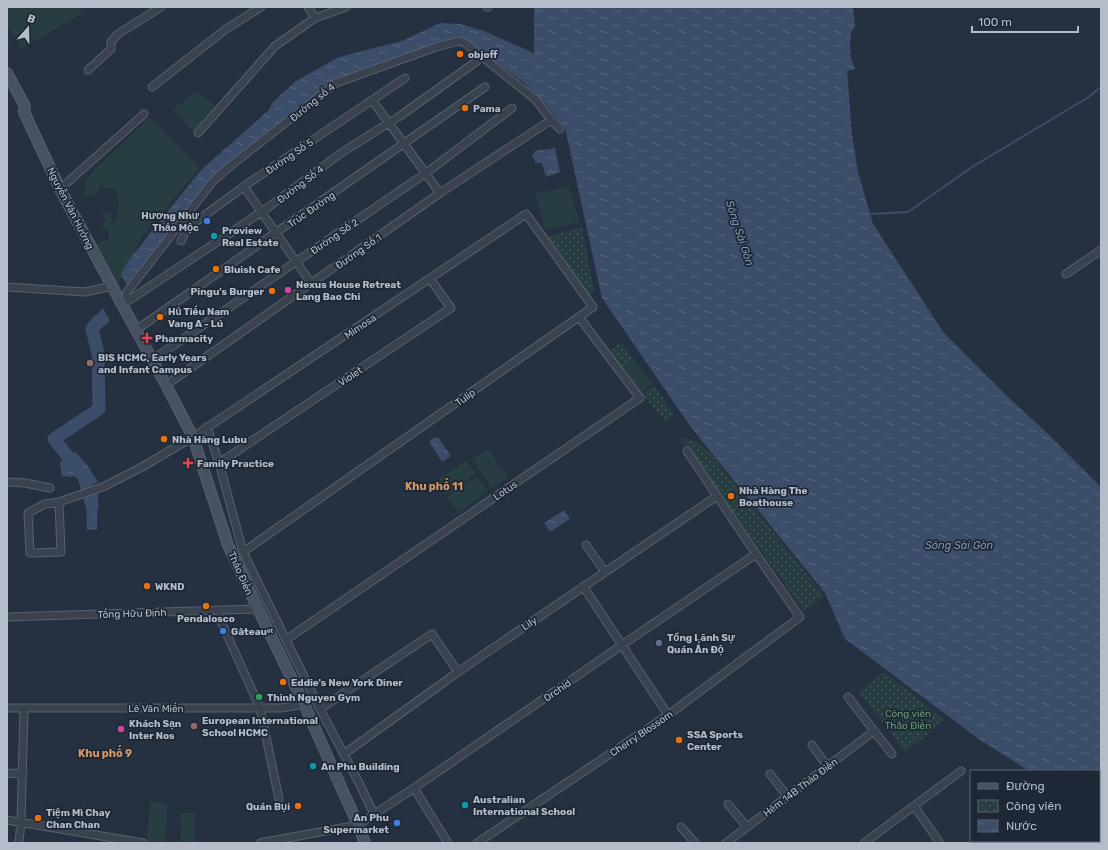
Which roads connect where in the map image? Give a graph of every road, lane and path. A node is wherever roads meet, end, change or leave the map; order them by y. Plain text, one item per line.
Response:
1 (161, 7) edge
2 (261, 7) edge
3 (308, 7) edge
4 (346, 7) edge
5 (315, 18) junction
6 (481, 59) junction
7 (88, 70) dead end
8 (7, 73) edge
9 (405, 78) dead end
10 (7, 86) edge
11 (152, 87) dead end
12 (485, 87) dead end
13 (372, 100) junction
14 (512, 108) dead end
15 (24, 112) junction
16 (144, 114) dead end
17 (551, 120) junction
18 (390, 122) junction
19 (560, 129) dead end
20 (198, 132) dead end
21 (405, 143) junction
22 (426, 173) junction
23 (244, 187) junction
24 (60, 189) junction
25 (440, 194) junction
26 (262, 212) junction
27 (529, 214) joint
28 (276, 233) junction
29 (181, 241) dead end
30 (1101, 250) edge
31 (296, 261) junction
32 (1066, 274) dead end
33 (430, 279) junction
34 (312, 283) junction
35 (112, 286) junction
36 (7, 287) edge
37 (124, 303) junction
38 (579, 317) junction
39 (136, 330) junction
40 (152, 360) junction
41 (166, 385) junction
42 (207, 428) junction
43 (193, 437) junction
44 (687, 451) dead end
45 (219, 463) junction
46 (7, 482) edge
47 (50, 488) dead end
48 (717, 496) junction
49 (59, 502) junction
50 (586, 545) dead end
51 (243, 552) junction
52 (756, 554) junction
53 (605, 572) junction
54 (583, 586) junction
55 (258, 609) junction
56 (7, 617) edge
57 (219, 617) dead end
58 (287, 639) junction
59 (622, 645) junction
60 (458, 672) junction
61 (848, 697) dead end
62 (304, 704) junction
63 (7, 708) edge
64 (24, 708) junction
65 (260, 708) junction
66 (320, 709) junction
67 (668, 715) junction
68 (874, 731) junction
69 (812, 745) dead end
70 (344, 754) junction
71 (892, 754) dead end
72 (827, 766) junction
73 (961, 771) dead end
74 (7, 773) edge
75 (23, 774) junction
76 (770, 774) dead end
77 (414, 788) junction
78 (788, 796) junction
79 (279, 799) dead end
80 (728, 804) dead end
81 (914, 806) junction
82 (374, 814) junction
83 (7, 820) edge
84 (21, 822) junction
85 (358, 824) junction
86 (681, 827) dead end
87 (747, 827) junction
88 (19, 843) edge
89 (143, 843) edge
90 (260, 843) edge
91 (365, 843) edge
92 (448, 843) edge
93 (477, 843) edge
94 (695, 843) edge
95 (726, 843) edge
96 (864, 843) edge
97 (940, 843) edge

1 - 7 street
2 - 11 street
3 - 5 street
4 - 5 street
5 - 20 street
6 - 17 street
6 - 18 street, Đường Số 4
6 - 37 street, Đường số 4
8 - 15 main road, Nguyễn Văn Hưởng
9 - 13 street, Đường Số 5
10 - 15 main road, Nguyễn Văn Hưởng
12 - 21 street, Trúc Đường
13 - 18 street
13 - 23 street, Đường Số 5
14 - 22 street, Đường Số 2
15 - 24 main road, Nguyễn Văn Hưởng
16 - 24 street
17 - 19 street
17 - 25 street, Đường Số 1
18 - 21 street
18 - 26 street, Đường Số 4
21 - 22 street
21 - 28 street, Trúc Đường
22 - 25 street
22 - 31 street, Đường Số 2
23 - 26 street
23 - 29 street, Đường Số 5
24 - 35 main road, Nguyễn Văn Hưởng
25 - 34 street, Đường Số 1
26 - 28 street
26 - 37 street, Đường Số 4
27 - 33 street, Mimosa
27 - 38 street, Tulip
28 - 31 street
28 - 39 street, Trúc Đường
30 - 32 street
31 - 34 street
31 - 40 street, Đường Số 2
33 - 42 street, Mimosa
33 - 45 street, Violet
34 - 41 street, Đường Số 1
35 - 36 street
35 - 37 main road, Nguyễn Văn Hưởng
37 - 39 main road, Thảo Điền
38 - 51 street, Tulip
38 - 58 street, Lotus
39 - 40 main road, Thảo Điền
40 - 41 main road, Thảo Điền
41 - 43 main road, Thảo Điền
42 - 43 street, Mimosa
42 - 45 street
43 - 49 street, Mimosa
43 - 55 main road, Thảo Điền
44 - 48 street
45 - 51 street
46 - 47 street
48 - 52 street
48 - 53 street, Lily
49 - 49 street, Mimosa
50 - 53 street
51 - 58 street
52 - 59 street, Orchid
52 - 67 street, Cherry Blossom
53 - 54 street, Lily
54 - 59 street
54 - 60 street, Lily
55 - 56 street, Tống Hữu Định
55 - 62 main road, Thảo Điền
57 - 65 street
58 - 66 street
59 - 67 street
59 - 77 street, Orchid
60 - 66 street
60 - 70 street, Lily
61 - 68 street
62 - 65 street, Lê Văn Miến
62 - 85 main road, Thảo Điền
63 - 64 street, Lê Văn Miến
64 - 65 street, Lê Văn Miến
64 - 75 street
65 - 79 street
66 - 70 street
67 - 93 street, Cherry Blossom
68 - 71 street
68 - 72 street, Hẻm 14B Thảo Điền
69 - 72 street
70 - 82 street
72 - 78 street, Hẻm 14B Thảo Điền
73 - 81 street
74 - 75 street
75 - 84 street
76 - 78 street
77 - 82 street, Orchid
77 - 92 street
78 - 87 street, Hẻm 14B Thảo Điền
80 - 87 street
81 - 96 street
81 - 97 street
82 - 85 street, Orchid
83 - 84 street
84 - 88 street
84 - 89 street
85 - 90 street
85 - 91 main road, Thảo Điền
86 - 94 street
87 - 95 street, Hẻm 14B Thảo Điền

